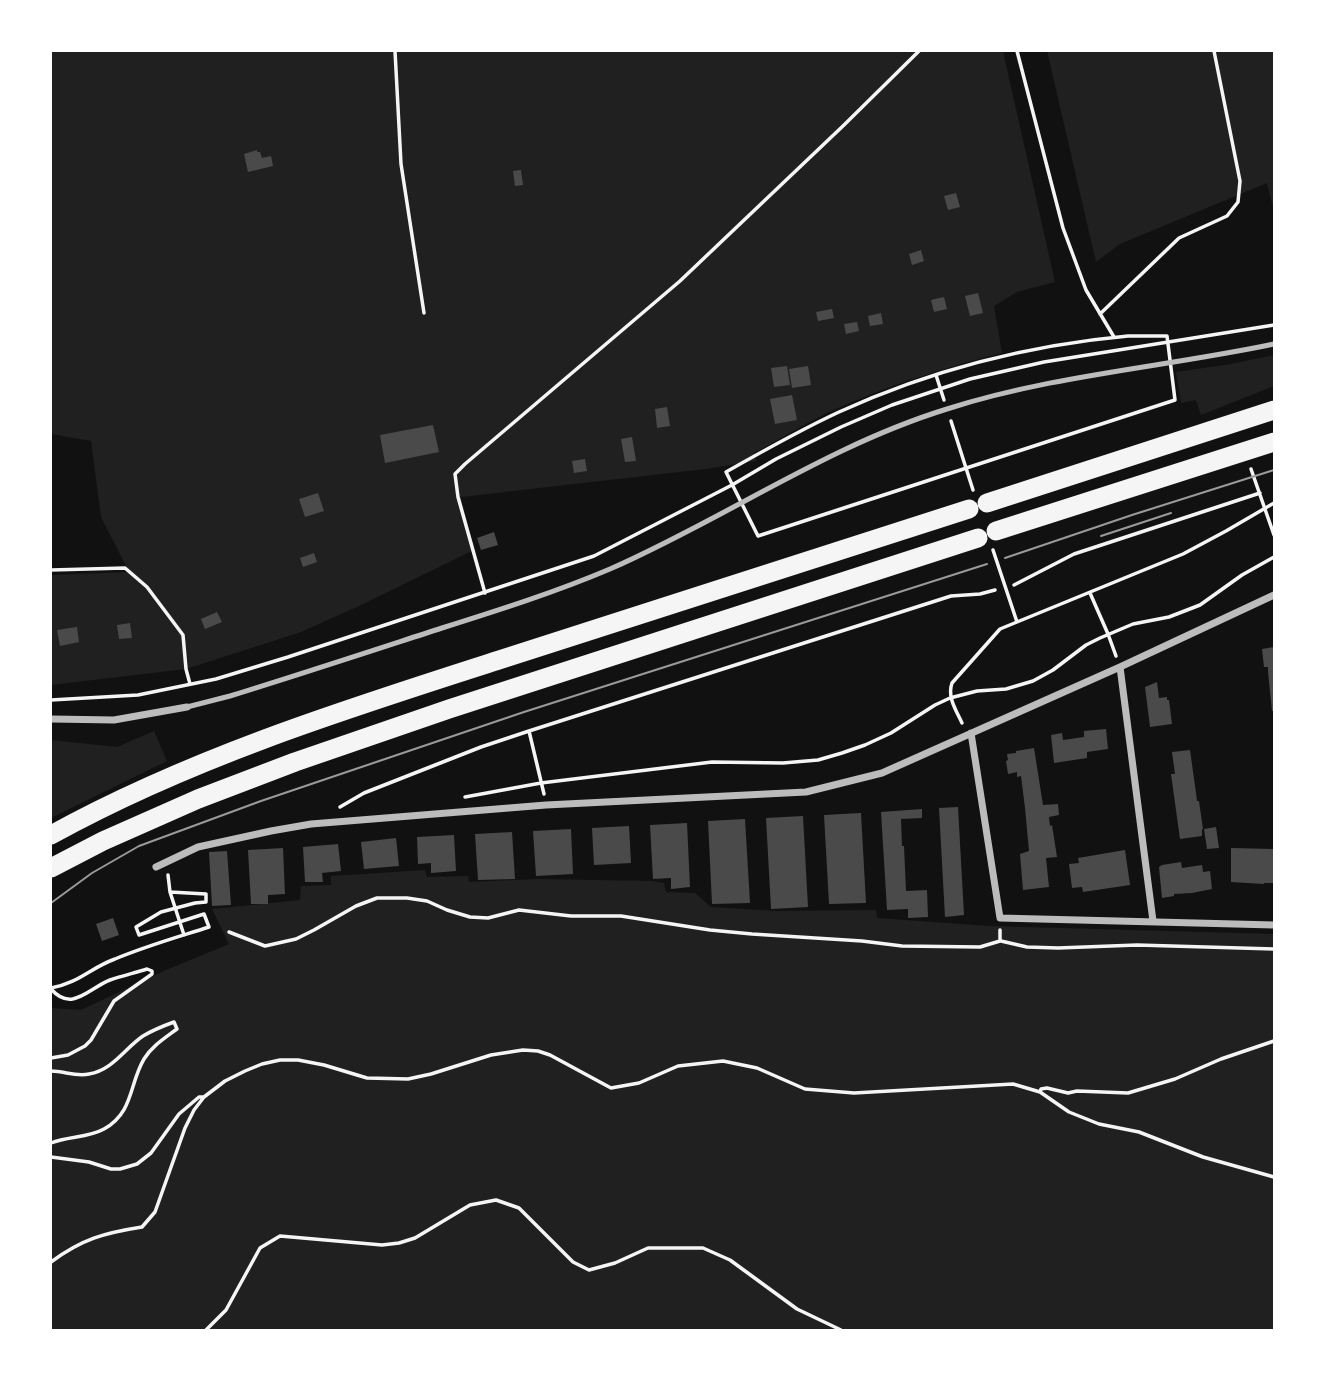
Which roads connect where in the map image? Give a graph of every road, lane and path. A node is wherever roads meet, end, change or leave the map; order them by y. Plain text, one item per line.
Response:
1 (395, 51) edge
2 (919, 51) edge
3 (1017, 51) edge
4 (1214, 51) edge
5 (424, 313) dead end
6 (1101, 314) junction
7 (1274, 325) edge
8 (1114, 337) junction
9 (1274, 344) edge
10 (1170, 363) junction
11 (936, 375) junction
12 (940, 389) dead end
13 (1274, 410) edge
14 (960, 416) dead end
15 (1274, 442) edge
16 (1250, 467) dead end
17 (966, 468) junction
18 (969, 477) dead end
19 (732, 485) dead end
20 (1260, 493) junction
21 (1274, 503) edge
22 (758, 509) dead end
23 (1265, 509) junction
24 (1274, 535) edge
25 (1274, 557) edge
26 (51, 570) edge
27 (1014, 585) dead end
28 (995, 590) dead end
29 (1090, 593) junction
30 (1274, 595) edge
31 (1015, 615) dead end
32 (1017, 622) junction
33 (1108, 634) junction
34 (1120, 667) junction
35 (190, 684) junction
36 (950, 698) junction
37 (51, 700) edge
38 (187, 707) joint
39 (51, 719) edge
40 (529, 731) junction
41 (969, 734) junction
42 (541, 783) junction
43 (460, 797) dead end
44 (546, 805) junction
45 (311, 824) junction
46 (51, 835) edge
47 (167, 861) junction
48 (156, 867) dead end
49 (51, 868) edge
50 (170, 892) junction
51 (175, 908) junction
52 (1000, 918) junction
53 (1153, 921) junction
54 (179, 922) junction
55 (1274, 925) edge
56 (229, 933) dead end
57 (184, 935) junction
58 (1000, 941) junction
59 (1274, 949) edge
60 (51, 988) edge
61 (1274, 1041) edge
62 (51, 1058) edge
63 (51, 1071) edge
64 (1040, 1092) junction
65 (204, 1097) junction
66 (51, 1143) edge
67 (51, 1157) edge
68 (1274, 1177) edge
69 (51, 1262) edge
70 (206, 1330) edge
71 (841, 1330) edge

1 - 5 path
2 - 35 path
3 - 6 path
4 - 6 path
6 - 8 path
7 - 8 path
8 - 11 path
9 - 10 lane
10 - 17 path
10 - 38 lane
11 - 12 path
11 - 19 path
13 - 46 highway
14 - 17 path
15 - 49 highway
16 - 20 path
17 - 18 path
17 - 22 path
20 - 23 path
20 - 27 path
21 - 23 path
23 - 24 path
23 - 29 path
25 - 33 path
26 - 35 path
28 - 40 path
29 - 32 path
29 - 33 path
30 - 34 street
31 - 32 path
32 - 36 path
33 - 34 path
33 - 36 path
34 - 41 street
34 - 53 street
35 - 37 path
36 - 41 path
36 - 42 path
38 - 39 street
40 - 42 path
40 - 45 path
41 - 44 street
41 - 52 street
42 - 43 path
42 - 44 path
44 - 45 street
45 - 47 street
47 - 48 street
47 - 50 path
50 - 51 path
50 - 51 path
51 - 54 path
51 - 54 path
52 - 53 street
52 - 58 path
53 - 55 street
54 - 57 path
54 - 57 path
56 - 58 path
57 - 60 path
58 - 59 path
60 - 62 path
61 - 64 path
63 - 66 path
64 - 65 path
64 - 68 path
65 - 67 path
65 - 69 path
70 - 71 path

